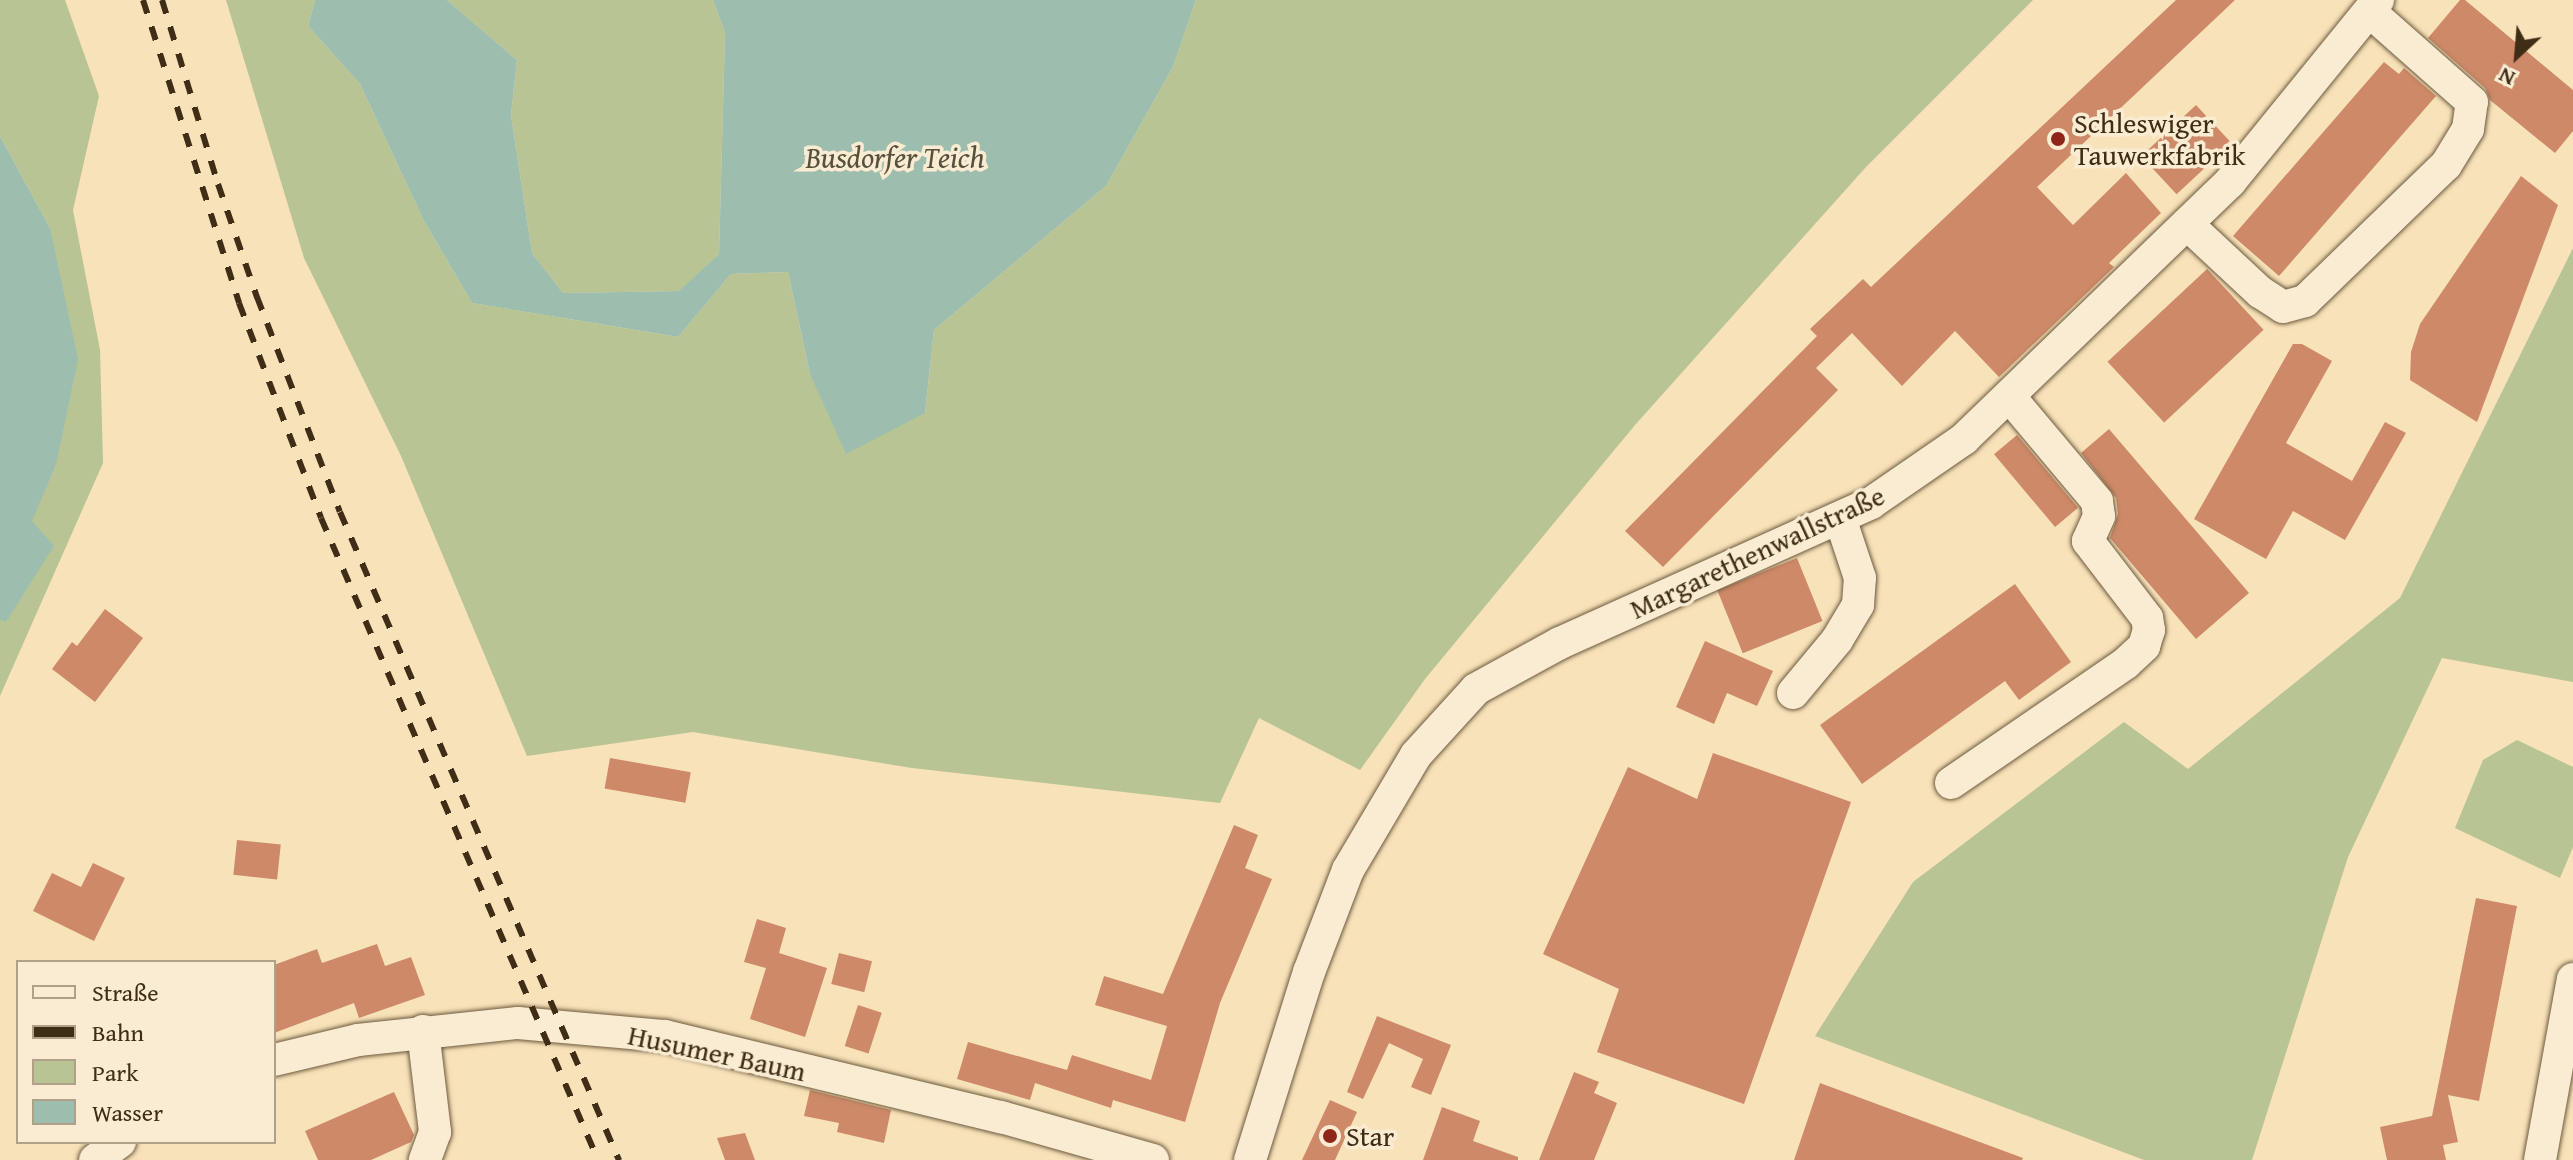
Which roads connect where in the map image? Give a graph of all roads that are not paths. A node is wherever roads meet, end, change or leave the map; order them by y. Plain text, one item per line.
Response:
1 (2374, 5) edge
2 (2187, 224) junction
3 (2009, 396) junction
4 (1840, 518) junction
5 (1793, 693) dead end
6 (1951, 783) dead end
7 (2573, 979) edge
8 (423, 1031) junction
9 (276, 1060) edge
10 (117, 1144) edge
11 (95, 1160) edge
12 (425, 1160) edge
13 (1153, 1160) edge
14 (1250, 1160) edge
15 (2540, 1160) edge

1 - 2 street, Margarethenwallstraße
1 - 2 street
2 - 3 street, Margarethenwallstraße
3 - 4 street, Margarethenwallstraße
3 - 6 street
4 - 5 street
4 - 14 street, Margarethenwallstraße
7 - 15 street
8 - 9 street, Husumer Baum
8 - 12 street
8 - 13 street, Husumer Baum
10 - 11 street

